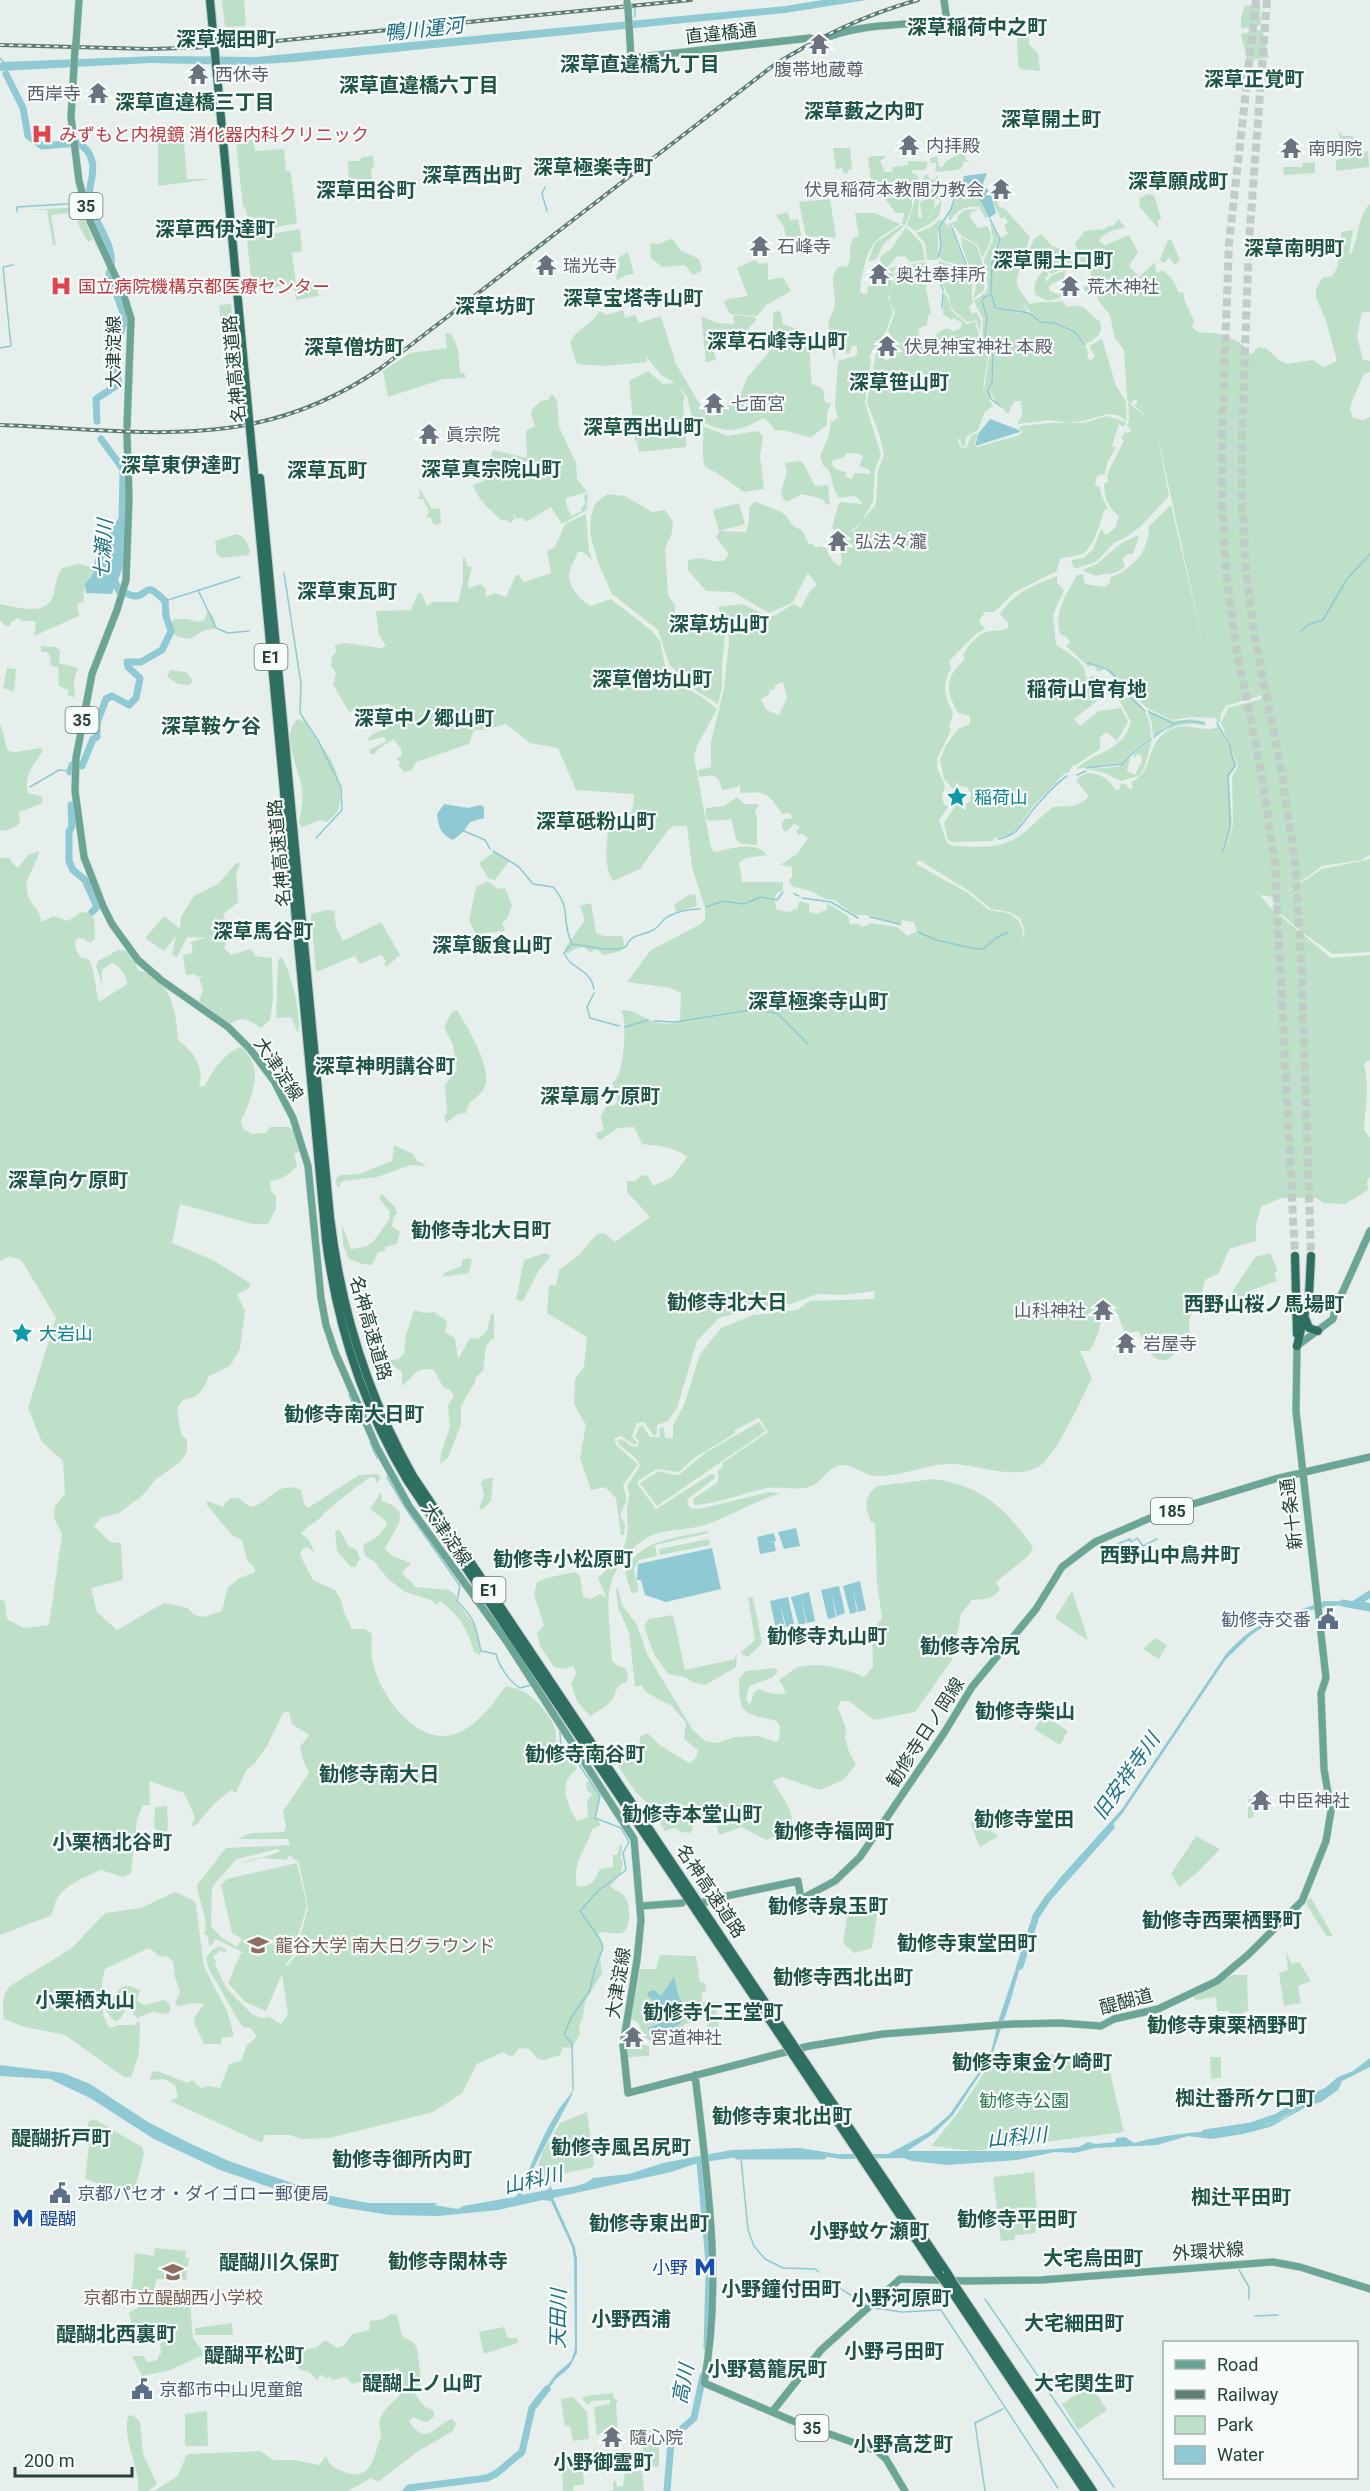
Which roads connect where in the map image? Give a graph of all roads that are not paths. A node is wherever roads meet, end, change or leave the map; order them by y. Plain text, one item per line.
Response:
1 (79, 0) edge
2 (210, 0) edge
3 (215, 0) edge
4 (944, 0) edge
5 (627, 3) edge
6 (127, 426) dead end
7 (127, 435) dead end
8 (255, 451) junction
9 (1370, 1231) edge
10 (1295, 1256) tunnel mouth
11 (1311, 1256) tunnel mouth
12 (1304, 1317) junction
13 (1317, 1330) junction
14 (1297, 1346) junction
15 (1370, 1457) edge
16 (1302, 1473) junction
17 (1326, 1678) joint
18 (706, 1900) dead end
19 (682, 1903) dead end
20 (641, 1906) junction
21 (695, 2075) junction
22 (854, 2141) junction
23 (944, 2274) junction
24 (952, 2287) junction
25 (1370, 2289) edge
26 (772, 2412) junction
27 (905, 2491) edge
28 (1085, 2491) edge
29 (1093, 2491) edge

1 - 6 main road, 大津淀線 / 35
2 - 8 highway, 名神高速道路 / E1, bridge
3 - 8 highway, 名神高速道路 / E1
4 - 5 main road, 直違橋通
7 - 20 main road, 大津淀線 / 35
8 - 22 highway, 名神高速道路 / E1, bridge
9 - 13 main road
10 - 14 highway
11 - 12 highway
12 - 13 highway
12 - 14 highway
13 - 14 main road
14 - 16 main road, 新十条通
15 - 16 main road, 勧修寺日ノ岡線 / 185
16 - 17 main road, 新十条通
16 - 18 main road, 勧修寺日ノ岡線 / 185
17 - 21 main road, 醍醐道
19 - 20 main road
20 - 21 main road, 大津淀線 / 35
21 - 26 main road, 35
22 - 23 highway, 名神高速道路 / E1
22 - 23 highway, 名神高速道路 / E1
23 - 24 highway, 名神高速道路 / E1, bridge
24 - 28 highway, 名神高速道路 / E1
24 - 29 highway, 名神高速道路 / E1
25 - 26 main road, 外環状線
26 - 27 main road, 35

